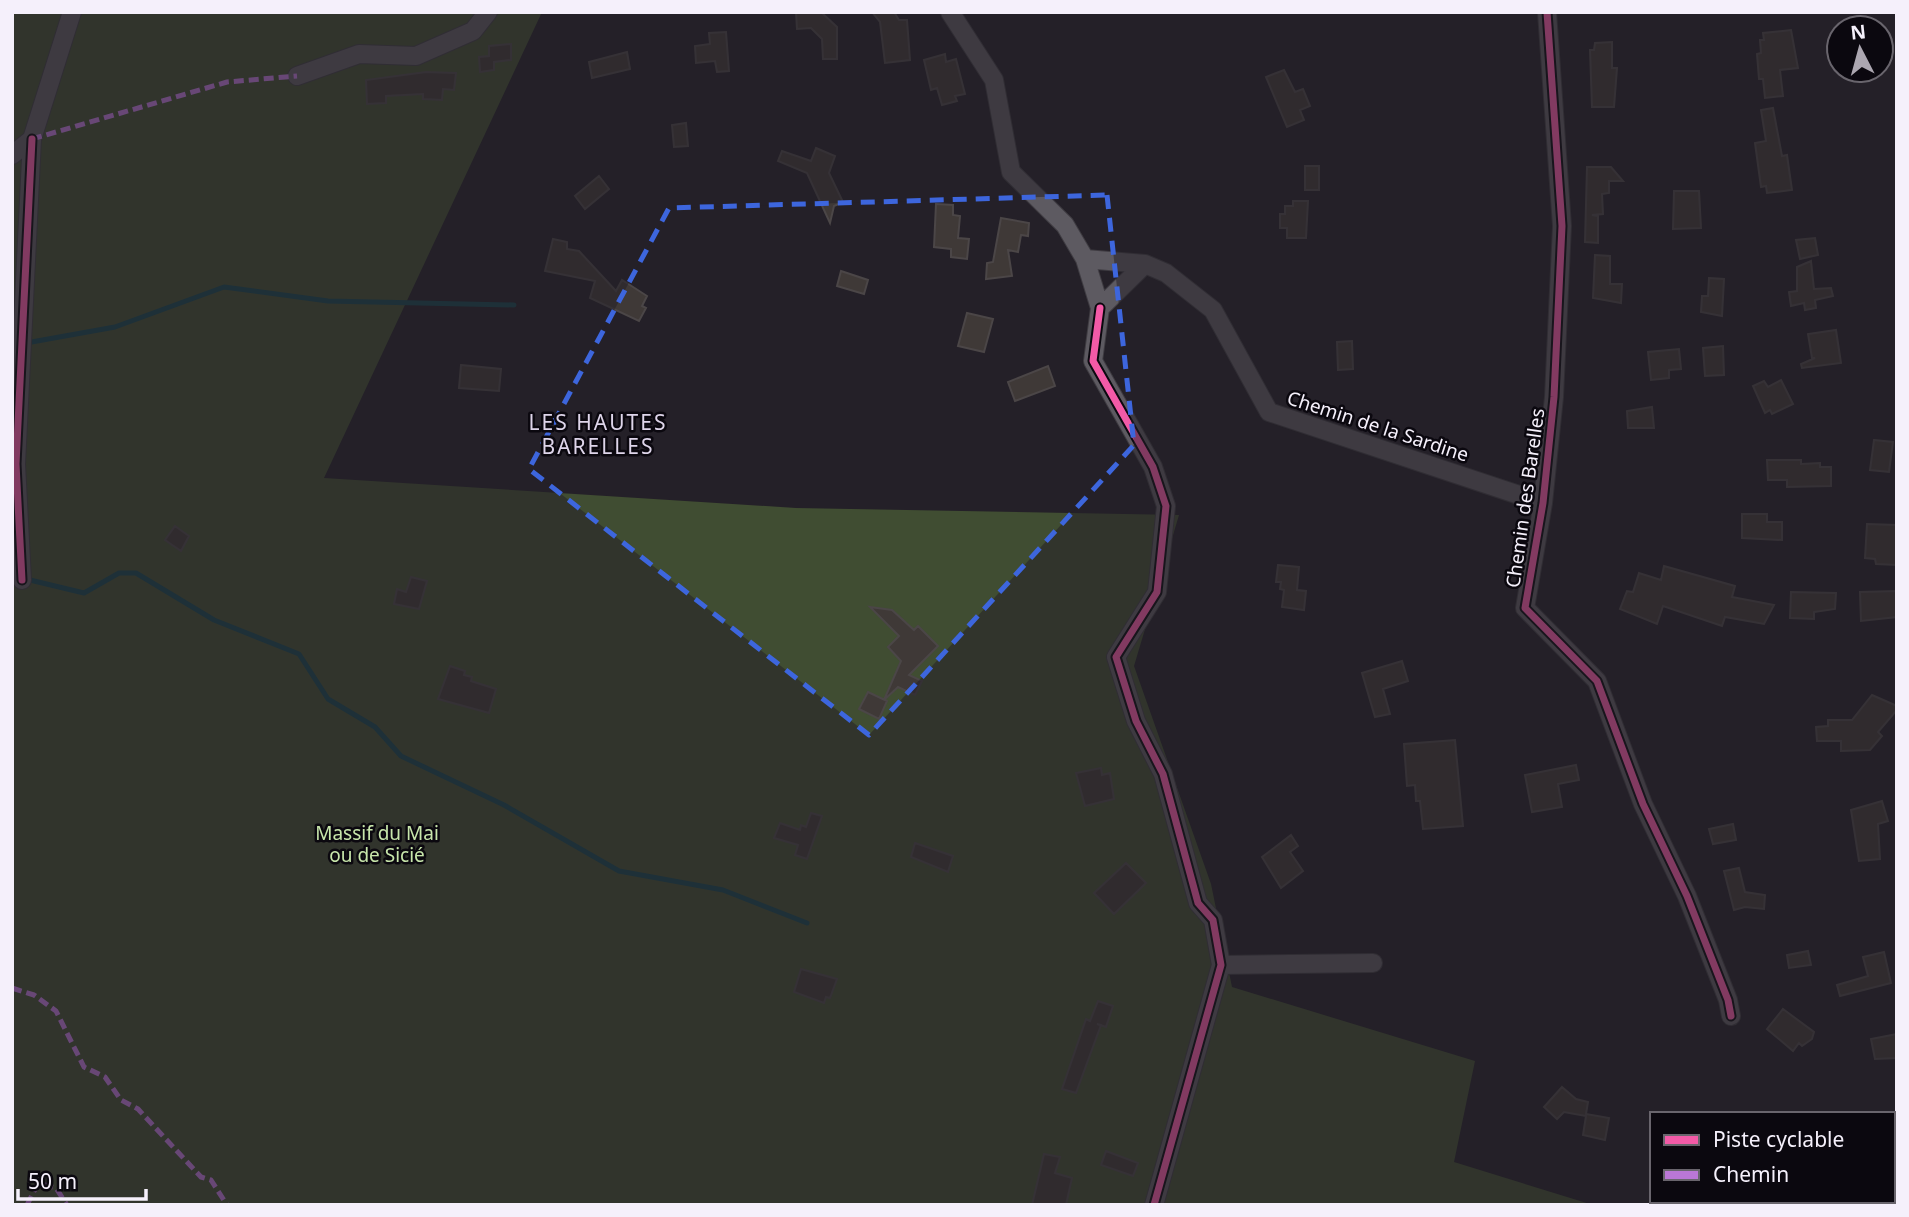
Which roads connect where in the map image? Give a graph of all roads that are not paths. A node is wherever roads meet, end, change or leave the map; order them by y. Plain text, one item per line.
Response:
1 (72, 12) edge
2 (488, 12) edge
3 (950, 12) edge
4 (1548, 12) edge
5 (297, 76) dead end
6 (32, 139) junction
7 (12, 155) edge
8 (1085, 259) junction
9 (1145, 264) junction
10 (1100, 308) junction
11 (1543, 503) junction
12 (22, 580) dead end
13 (1373, 963) dead end
14 (1221, 965) junction
15 (1731, 1016) dead end
16 (1154, 1205) edge

1 - 6 street
2 - 5 street
3 - 8 street
4 - 11 street, Chemin des Barelles
6 - 7 street
6 - 12 street
8 - 9 street
8 - 10 street
9 - 10 street
9 - 11 street, Chemin de la Sardine
10 - 14 street
11 - 15 street, Chemin des Barelles
13 - 14 street
14 - 16 street

